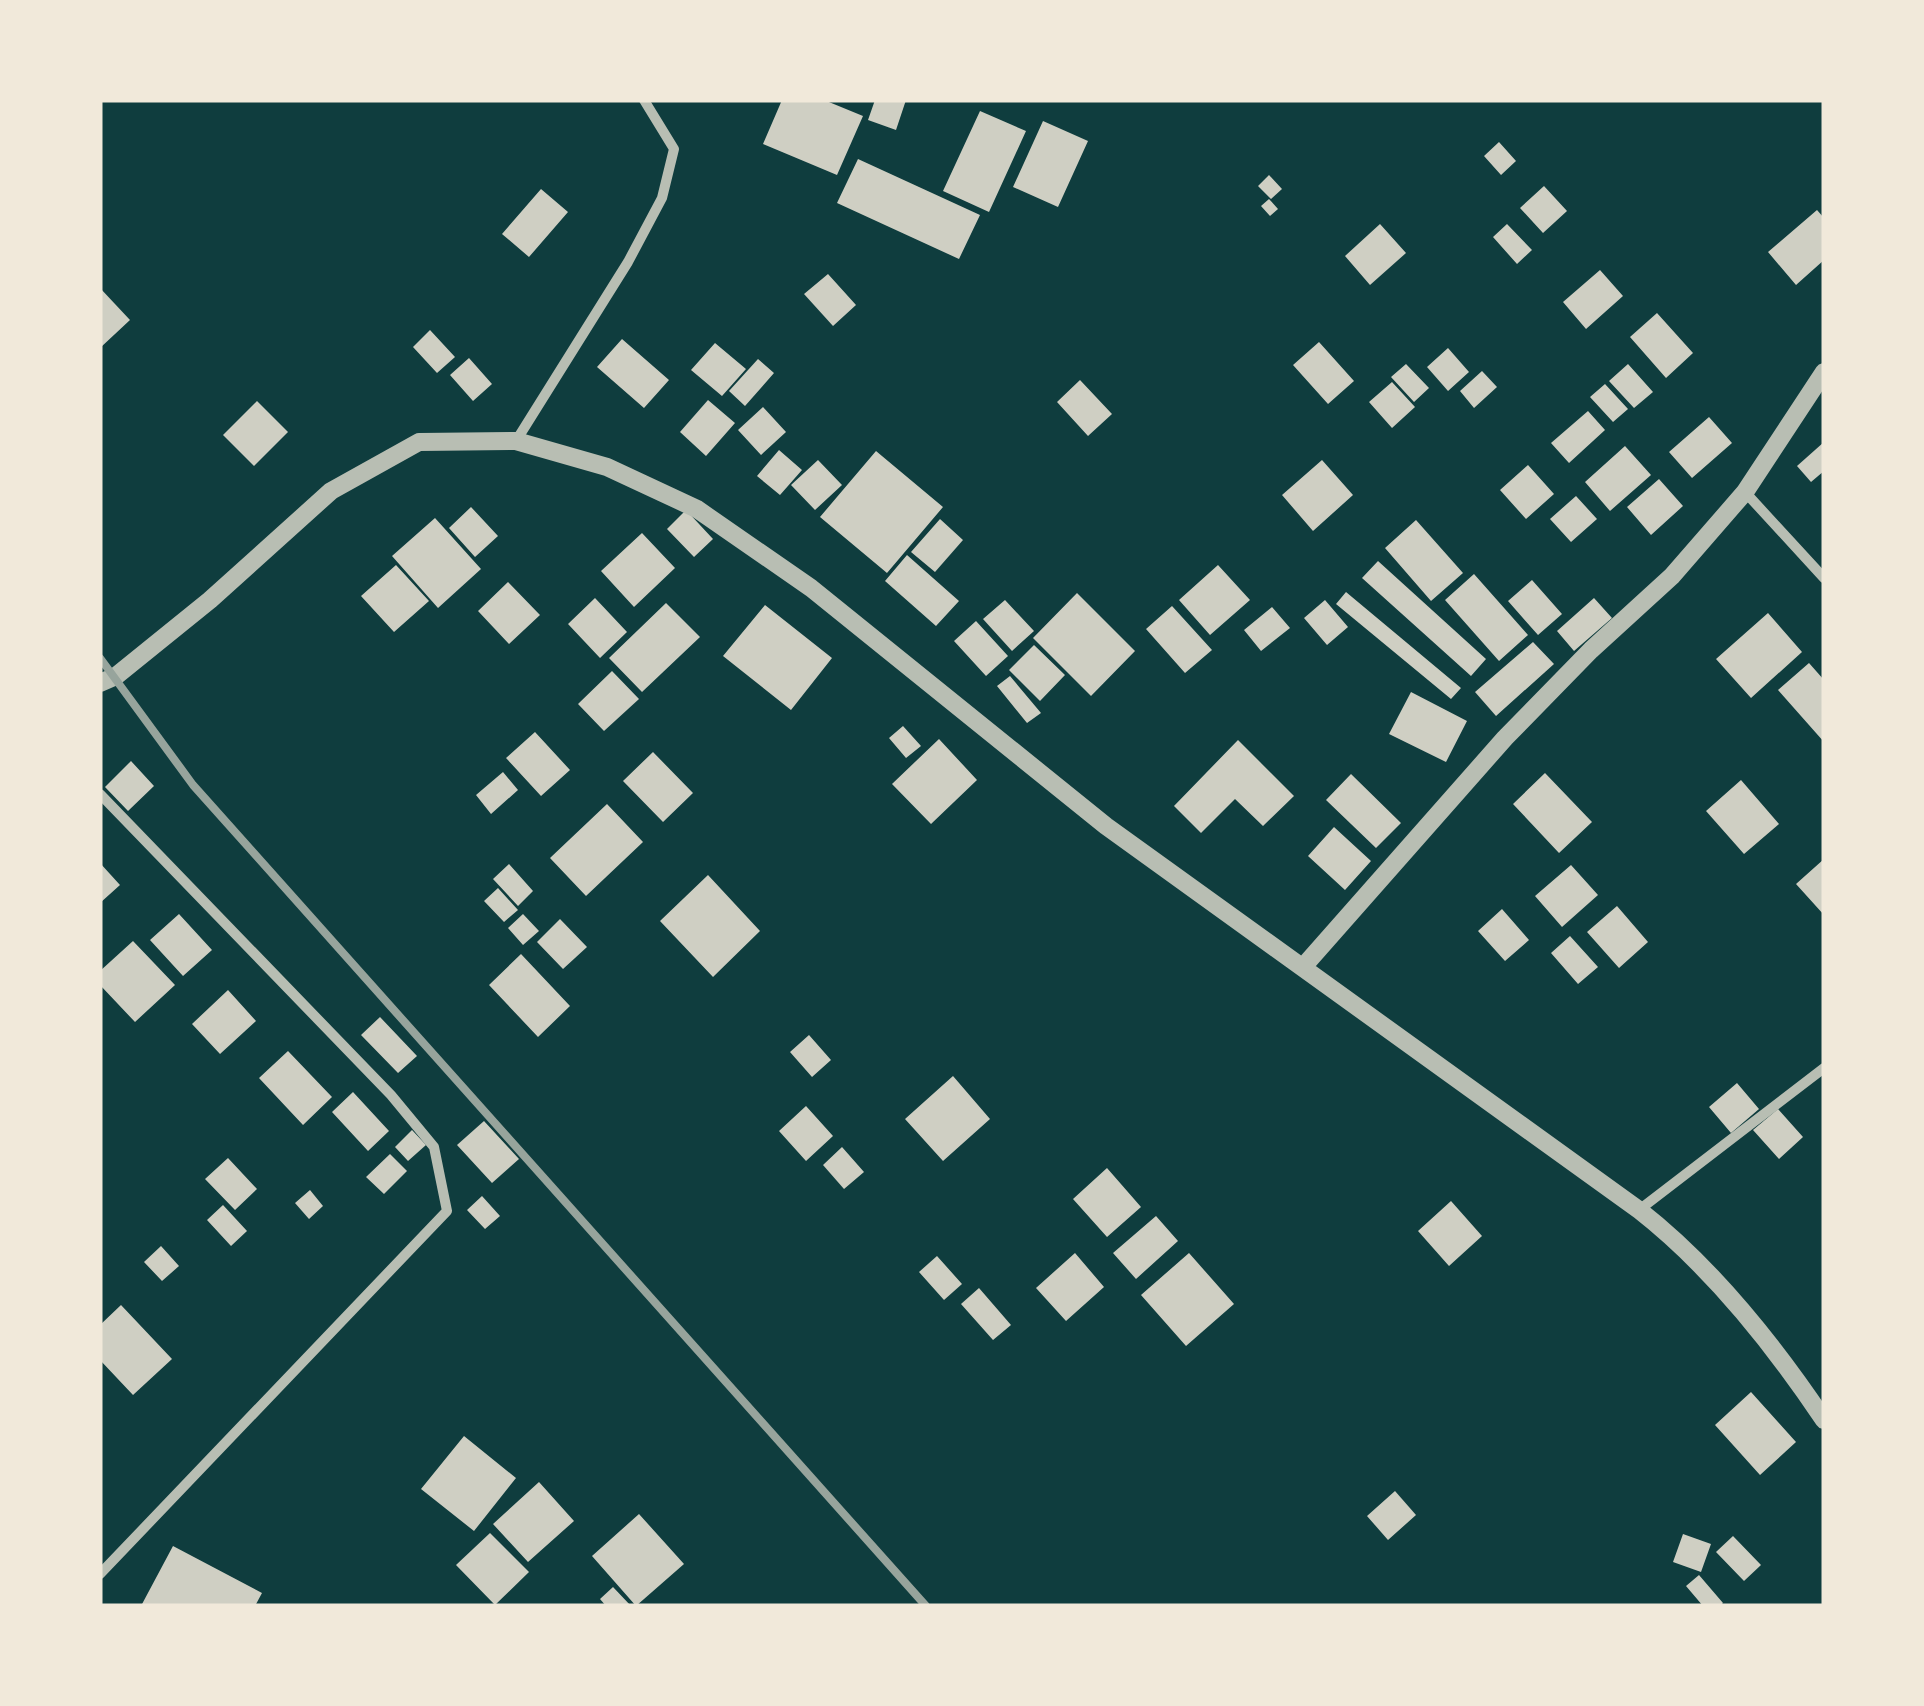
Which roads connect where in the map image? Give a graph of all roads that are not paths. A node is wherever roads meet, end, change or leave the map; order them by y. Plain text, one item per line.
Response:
1 (644, 100) edge
2 (1824, 372) edge
3 (516, 440) junction
4 (1745, 492) junction
5 (1824, 578) edge
6 (100, 683) edge
7 (100, 794) edge
8 (1303, 967) junction
9 (1824, 1068) edge
10 (1640, 1210) junction
11 (1824, 1420) edge
12 (100, 1574) edge

1 - 3 street
2 - 4 street
3 - 6 street
3 - 8 street
4 - 5 street
4 - 8 street
7 - 12 street
8 - 10 street
9 - 10 street
10 - 11 street

